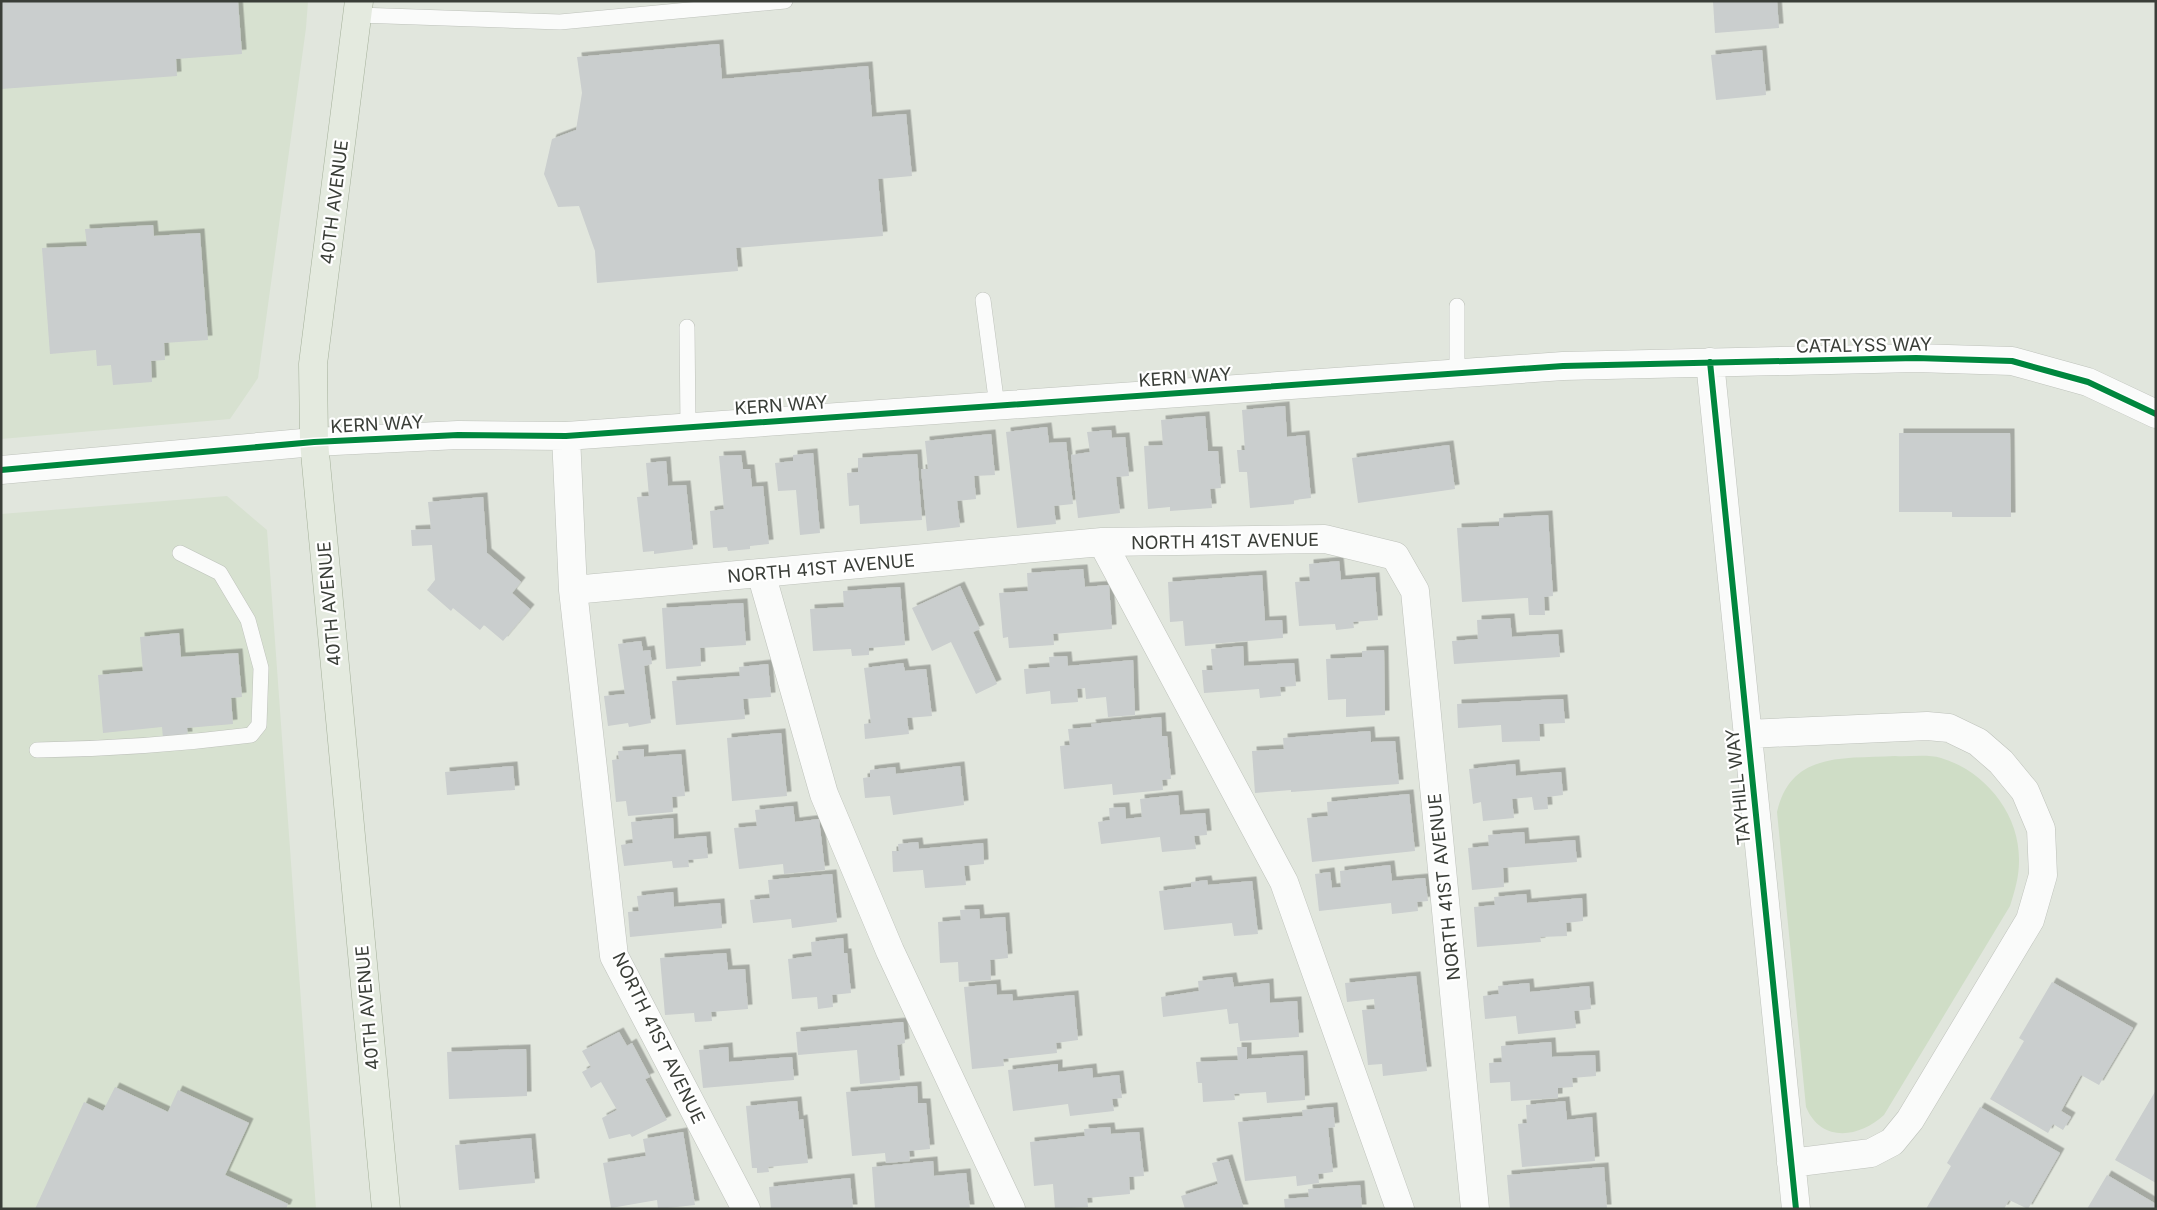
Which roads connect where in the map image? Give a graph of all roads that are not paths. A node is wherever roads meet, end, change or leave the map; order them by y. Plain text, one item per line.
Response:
1 (785, 1) edge
2 (359, 8) edge
3 (983, 300) dead end
4 (1456, 306) dead end
5 (687, 327) dead end
6 (1710, 362) junction
7 (1563, 366) joint
8 (1457, 373) junction
9 (997, 406) junction
10 (2156, 414) edge
11 (688, 427) junction
12 (566, 436) junction
13 (314, 442) junction
14 (1, 470) edge
15 (1102, 542) junction
16 (180, 554) dead end
17 (761, 573) junction
18 (573, 590) junction
19 (1747, 734) junction
20 (37, 750) dead end
21 (1791, 1163) junction
22 (386, 1209) edge
23 (746, 1209) edge
24 (1011, 1209) edge
25 (1400, 1209) edge
26 (1475, 1209) edge
27 (1796, 1209) edge

1 - 2 lane
2 - 13 main road, 40TH AVENUE
3 - 9 lane
4 - 8 lane
5 - 11 lane
6 - 7 street, CATALYSS WAY
6 - 10 street, CATALYSS WAY
6 - 19 street, TAYHILL WAY
7 - 8 street, KERN WAY
8 - 9 street, KERN WAY
9 - 11 street, KERN WAY
11 - 12 street, KERN WAY
12 - 13 street, KERN WAY
12 - 18 street, NORTH 41ST AVENUE
13 - 14 street, KERN WAY
13 - 22 main road, 40TH AVENUE
15 - 17 street, NORTH 41ST AVENUE
15 - 25 street
15 - 26 street, NORTH 41ST AVENUE
16 - 20 lane
17 - 18 street, NORTH 41ST AVENUE
17 - 24 street
18 - 23 street, NORTH 41ST AVENUE
19 - 21 street, TAYHILL WAY
19 - 21 street, TAYHILL WAY
21 - 27 street, TAYHILL WAY

